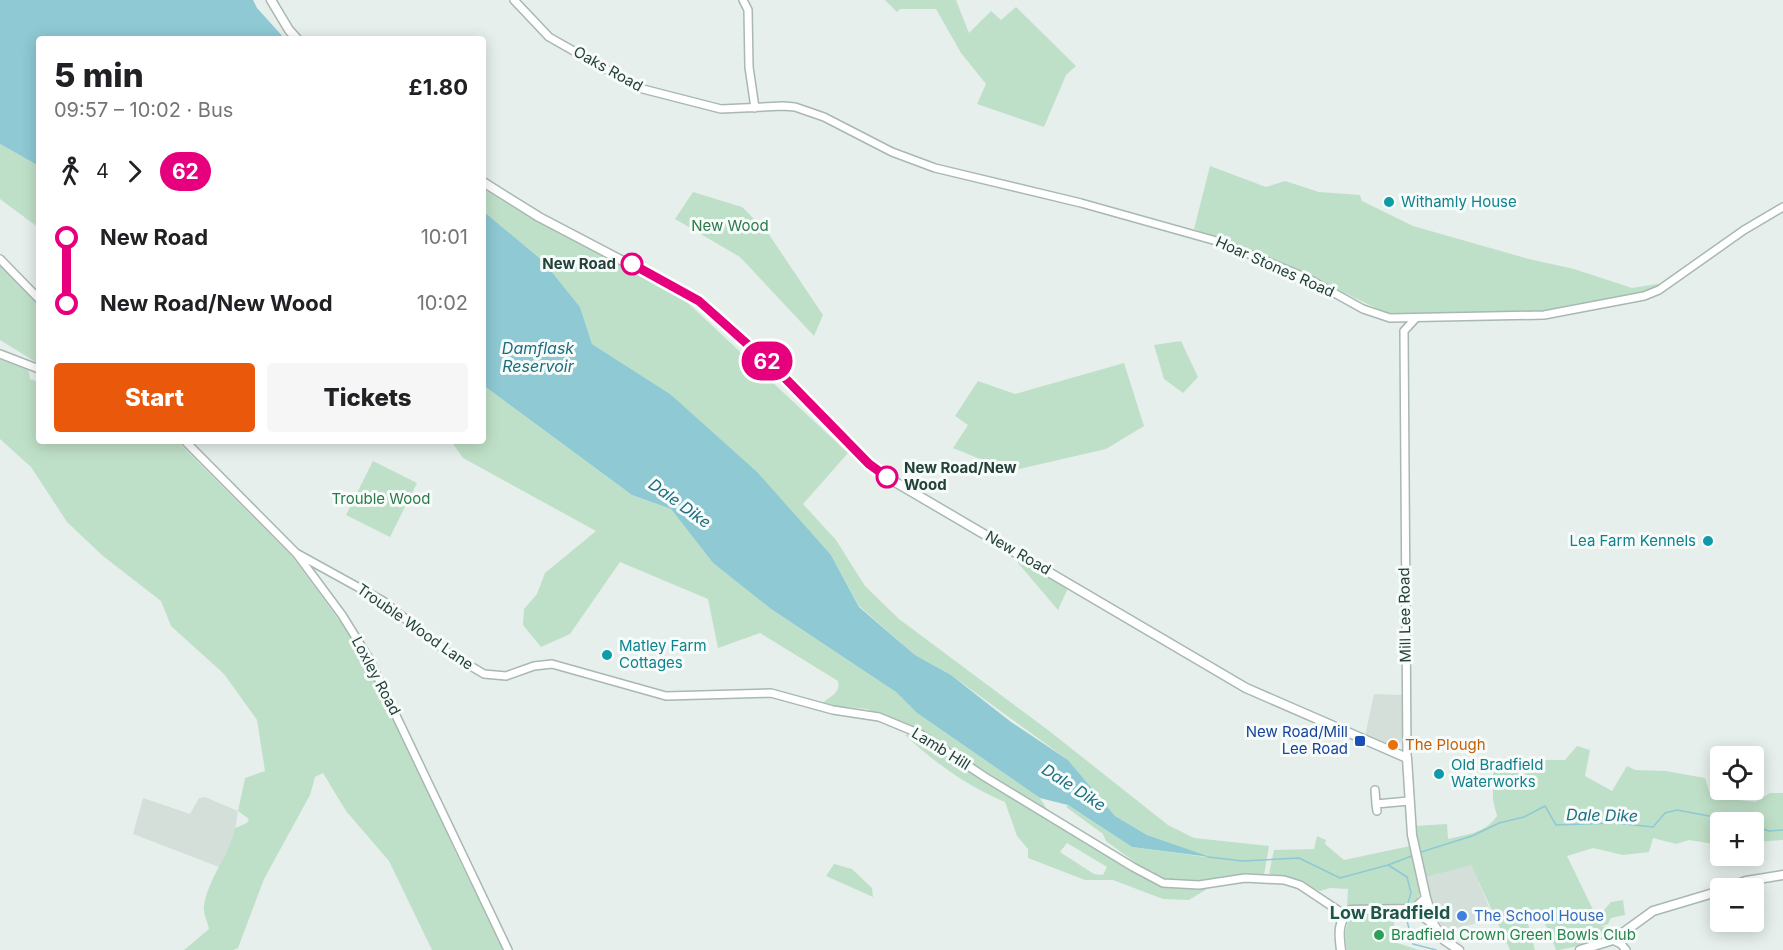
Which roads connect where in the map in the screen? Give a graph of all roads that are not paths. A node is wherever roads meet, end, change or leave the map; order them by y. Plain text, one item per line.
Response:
1 (271, 0) edge
2 (513, 0) edge
3 (742, 0) edge
4 (294, 36) edge
5 (755, 108) junction
6 (486, 184) edge
7 (1783, 207) edge
8 (0, 259) edge
9 (36, 296) edge
10 (1394, 319) junction
11 (1415, 319) junction
12 (1404, 331) junction
13 (0, 354) edge
14 (36, 368) edge
15 (188, 444) edge
16 (296, 553) junction
17 (506, 676) joint
18 (1407, 758) junction
19 (1374, 790) dead end
20 (1409, 801) junction
21 (1783, 875) edge
22 (1764, 878) edge
23 (1710, 894) edge
24 (1426, 898) junction
25 (1413, 909) junction
26 (1345, 915) junction
27 (1434, 925) junction
28 (1628, 930) junction
29 (1613, 940) junction
30 (1626, 949) edge
31 (508, 950) edge
32 (1341, 950) edge
33 (1459, 950) edge
34 (1580, 950) edge

1 - 4 street
2 - 5 street, Oaks Road
3 - 5 street
5 - 10 street, Hoar Stones Road
6 - 18 street, New Road
7 - 11 street, Hoar Stones Road
8 - 9 street
10 - 11 street, Hoar Stones Road
10 - 12 street
11 - 12 street
12 - 18 street, Mill Lee Road
13 - 14 street
15 - 16 street, Loxley Road
16 - 17 street, Trouble Wood Lane
16 - 31 street, Loxley Road
17 - 26 street, Lamb Hill
18 - 20 street, Mill Lee Road
19 - 20 street
20 - 24 street, Mill Lee Road
21 - 22 street
23 - 28 street
24 - 25 street
24 - 27 street, Mill Lee Road
25 - 26 street
25 - 27 street
26 - 32 street
27 - 33 street
28 - 29 street
28 - 30 street
29 - 30 street
29 - 34 street

